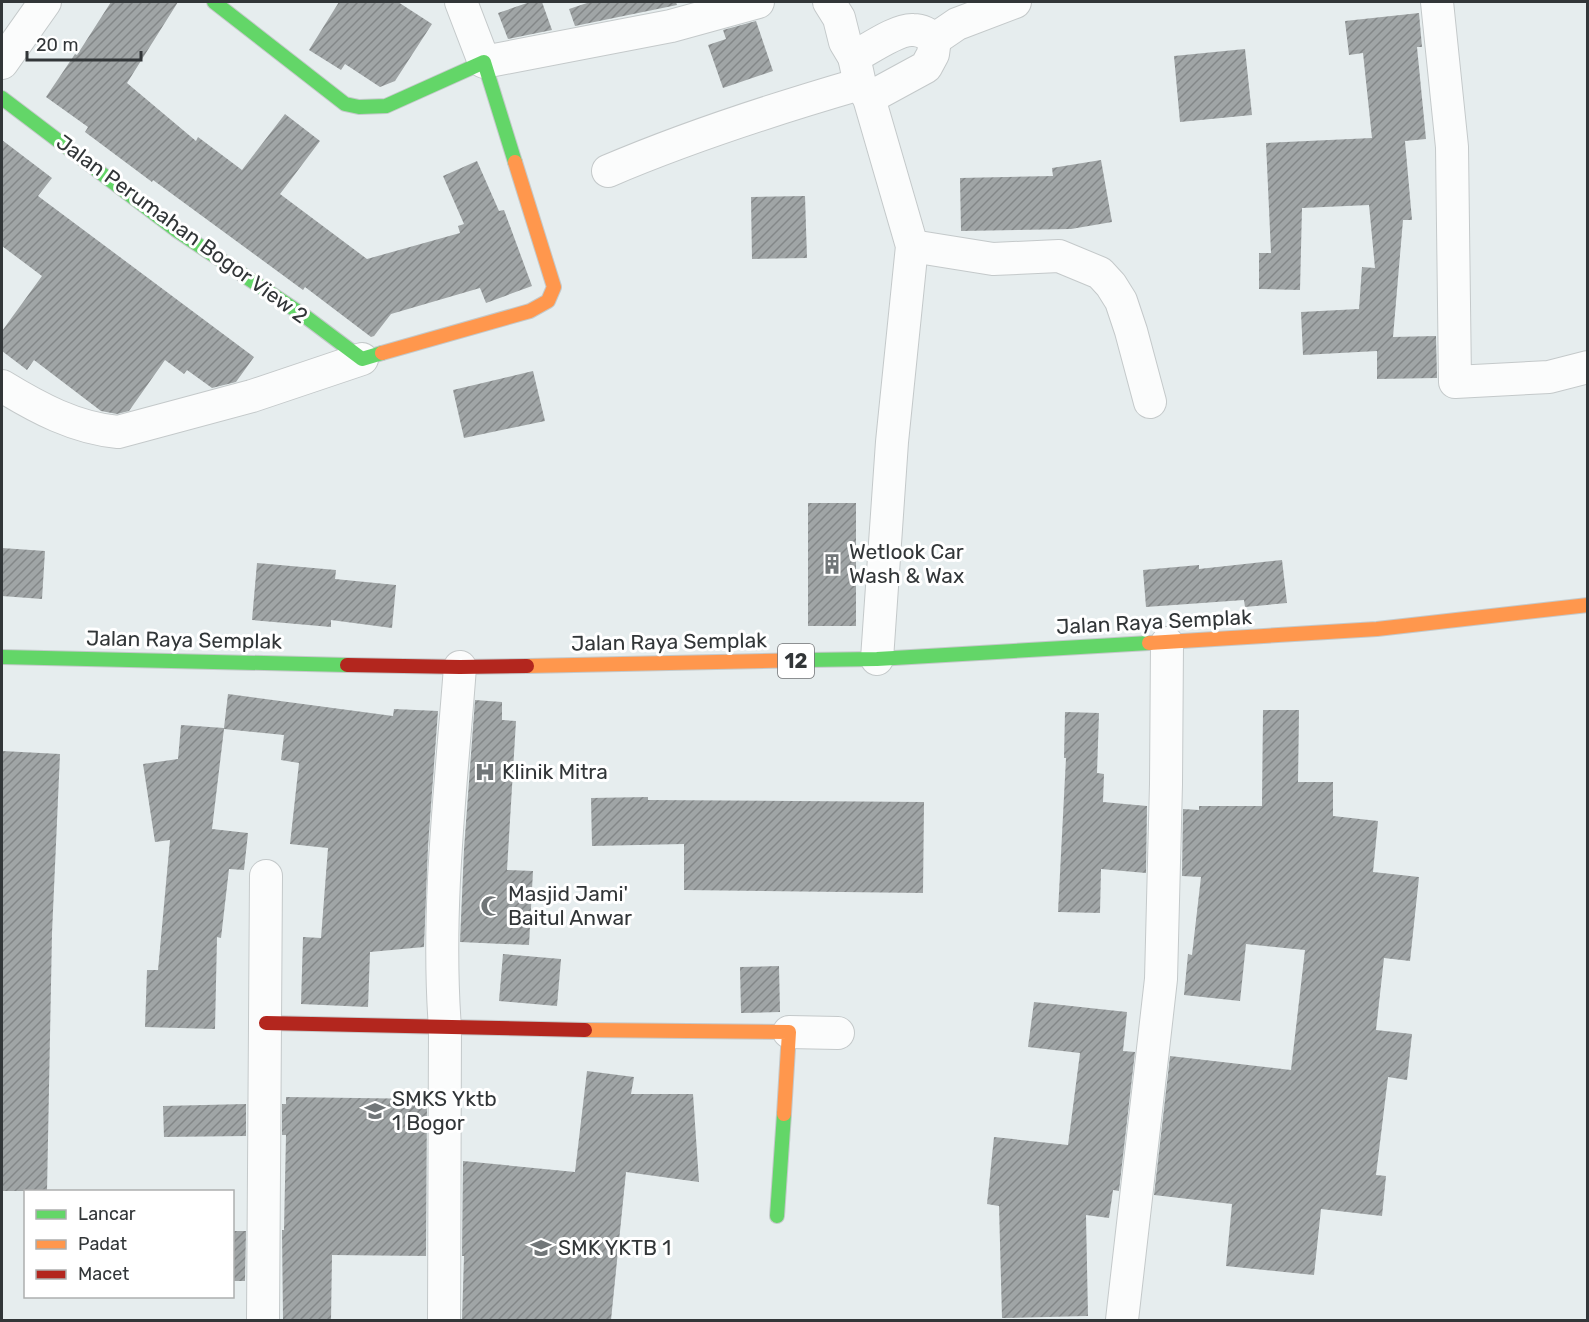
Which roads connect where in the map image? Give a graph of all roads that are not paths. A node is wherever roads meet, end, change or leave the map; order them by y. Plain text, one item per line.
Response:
1 (45, 2) edge
2 (214, 2) edge
3 (461, 2) edge
4 (758, 2) edge
5 (829, 2) edge
6 (1015, 2) edge
7 (1437, 2) edge
8 (947, 22) edge
9 (484, 62) junction
10 (2, 63) edge
11 (861, 80) junction
12 (2, 98) edge
13 (608, 171) dead end
14 (912, 246) junction
15 (362, 359) junction
16 (1587, 367) edge
17 (2, 386) edge
18 (1150, 402) dead end
19 (1587, 605) edge
20 (1167, 643) junction
21 (2, 657) edge
22 (877, 660) junction
23 (460, 668) junction
24 (266, 876) dead end
25 (266, 1023) junction
26 (445, 1028) junction
27 (789, 1032) junction
28 (838, 1033) dead end
29 (777, 1216) dead end
30 (263, 1320) edge
31 (444, 1320) edge
32 (1122, 1320) edge

1 - 10 street
2 - 9 street
3 - 9 street
4 - 9 street
5 - 11 street
6 - 8 street
7 - 16 street
8 - 11 street
8 - 11 street
9 - 15 street
11 - 13 street
11 - 14 street
12 - 15 street, Jalan Perumahan Bogor View 2
14 - 18 street
14 - 22 street
15 - 17 street
19 - 20 street, Jalan Raya Semplak / 12
20 - 22 street, Jalan Raya Semplak / 12
20 - 32 street
21 - 23 street, Jalan Raya Semplak / 12
22 - 23 street, Jalan Raya Semplak / 12
23 - 26 street
24 - 25 street
25 - 26 street
25 - 30 street
26 - 27 street
26 - 31 street
27 - 28 street
27 - 29 street

